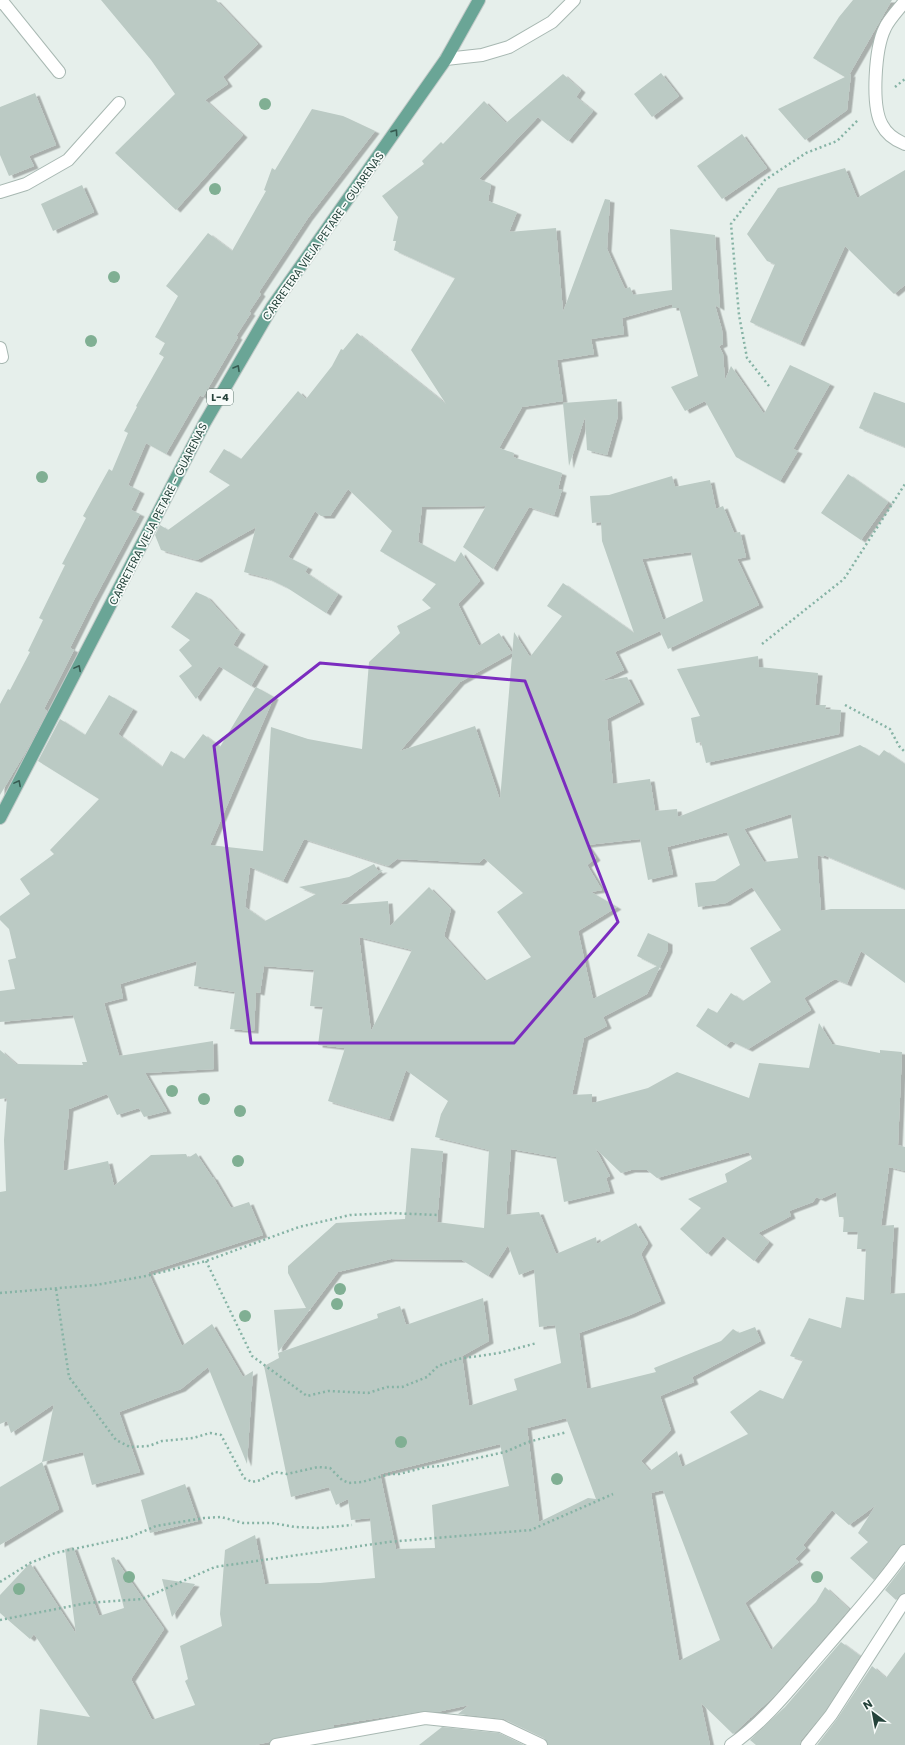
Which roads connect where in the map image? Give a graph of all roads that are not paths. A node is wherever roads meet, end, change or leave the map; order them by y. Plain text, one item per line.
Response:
1 (1, 0) edge
2 (479, 0) edge
3 (574, 0) edge
4 (905, 1) edge
5 (446, 59) junction
6 (59, 72) dead end
7 (120, 103) dead end
8 (905, 144) edge
9 (0, 192) edge
10 (0, 818) edge
11 (905, 1551) edge
12 (905, 1600) edge
13 (276, 1745) edge
14 (541, 1745) edge
15 (731, 1745) edge
16 (806, 1745) edge

1 - 6 street
2 - 5 main road, CARRETERA VIEJA PETARE - GUARENAS / L-4
3 - 5 street
4 - 8 street
10 -> 5 main road, CARRETERA VIEJA PETARE - GUARENAS / L-4
7 - 9 street
11 - 15 street
12 - 16 street
13 - 14 street

